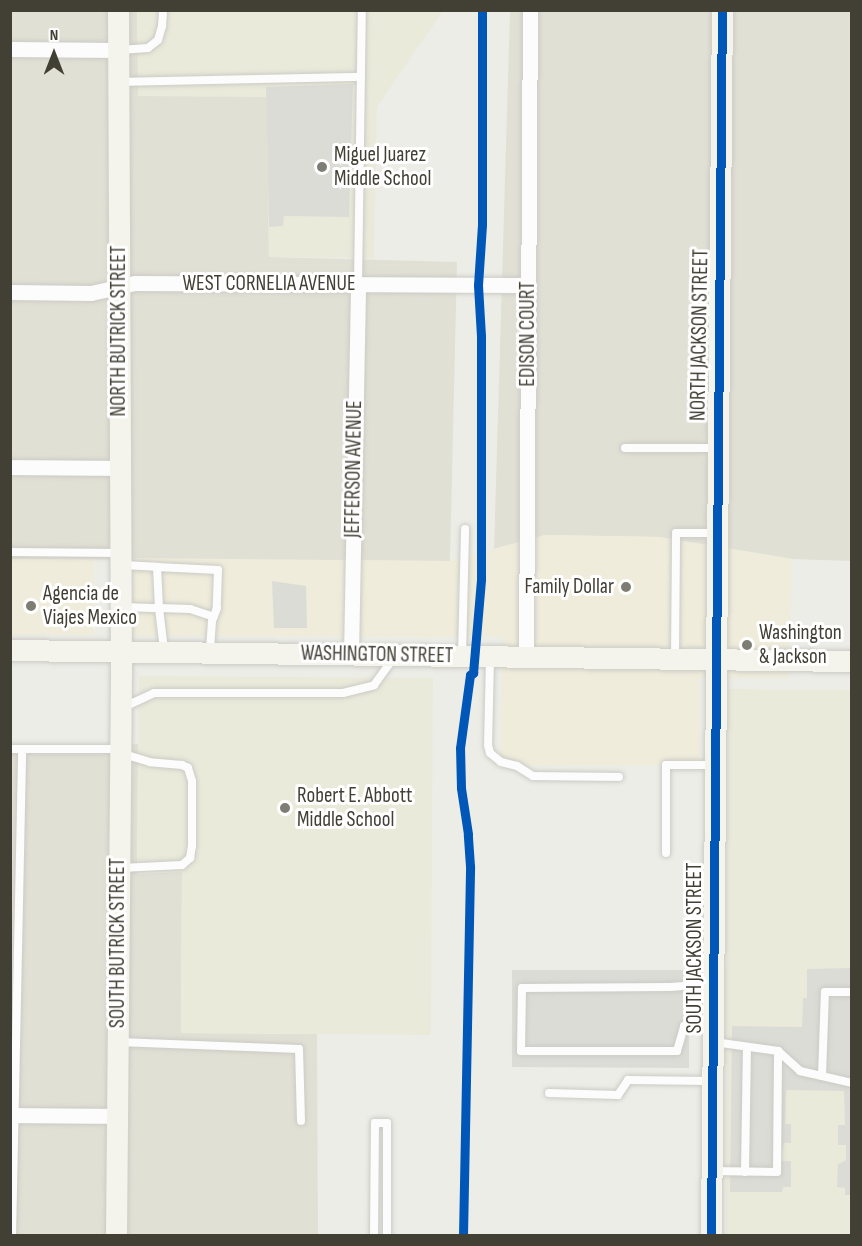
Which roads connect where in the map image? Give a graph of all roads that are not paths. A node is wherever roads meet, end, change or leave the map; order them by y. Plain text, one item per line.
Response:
1 (118, 10) edge
2 (163, 10) edge
3 (362, 10) edge
4 (530, 10) edge
5 (722, 10) edge
6 (10, 49) edge
7 (118, 50) junction
8 (361, 77) junction
9 (118, 82) junction
10 (358, 284) junction
11 (528, 285) junction
12 (119, 288) junction
13 (10, 292) edge
14 (625, 448) dead end
15 (717, 448) junction
16 (10, 467) edge
17 (119, 468) junction
18 (465, 530) dead end
19 (716, 533) junction
20 (10, 552) edge
21 (120, 559) junction
22 (157, 567) junction
23 (121, 607) junction
24 (159, 608) junction
25 (214, 617) junction
26 (10, 650) edge
27 (121, 651) junction
28 (164, 652) junction
29 (210, 652) junction
30 (351, 654) junction
31 (396, 655) junction
32 (462, 656) junction
33 (490, 657) junction
34 (526, 657) junction
35 (675, 659) junction
36 (714, 660) junction
37 (852, 662) edge
38 (120, 709) junction
39 (10, 749) edge
40 (22, 749) junction
41 (120, 752) junction
42 (714, 765) junction
43 (619, 777) dead end
44 (666, 853) dead end
45 (119, 868) junction
46 (712, 984) junction
47 (852, 992) edge
48 (712, 1034) junction
49 (118, 1042) junction
50 (747, 1047) junction
51 (778, 1051) junction
52 (822, 1076) junction
53 (712, 1081) junction
54 (852, 1083) edge
55 (549, 1093) dead end
56 (12, 1115) edge
57 (117, 1116) junction
58 (301, 1121) dead end
59 (711, 1171) junction
60 (746, 1172) junction
61 (12, 1194) edge
62 (12, 1236) edge
63 (116, 1236) edge
64 (374, 1236) edge
65 (387, 1236) edge
66 (711, 1236) edge

1 - 7 street, NORTH BUTRICK STREET
2 - 7 lane
3 - 8 lane
4 - 11 street, EDISON COURT
5 - 15 street, NORTH JACKSON STREET
6 - 7 street
7 - 9 street, NORTH BUTRICK STREET
8 - 9 lane
8 - 10 lane
9 - 12 street, NORTH BUTRICK STREET
10 - 11 street, WEST CORNELIA AVENUE
10 - 12 street, WEST CORNELIA AVENUE
10 - 30 street, JEFFERSON AVENUE
11 - 34 street, EDISON COURT
12 - 13 street, WEST CORNELIA AVENUE
12 - 17 street, NORTH BUTRICK STREET
14 - 15 lane
15 - 19 street, NORTH JACKSON STREET
16 - 17 street
17 - 21 street, NORTH BUTRICK STREET
18 - 32 lane
19 - 35 lane
19 - 36 street, NORTH JACKSON STREET
20 - 21 lane
21 - 22 lane
21 - 23 street, NORTH BUTRICK STREET
22 - 24 lane
22 - 25 lane
23 - 24 lane
23 - 27 street, NORTH BUTRICK STREET
24 - 25 lane
24 - 28 lane
25 - 29 lane
26 - 27 street, WASHINGTON STREET
27 - 28 street, WASHINGTON STREET
27 - 38 street, SOUTH BUTRICK STREET
28 - 29 street, WASHINGTON STREET
29 - 30 street, WASHINGTON STREET
30 - 31 street, WASHINGTON STREET
31 - 32 street, WASHINGTON STREET
31 - 38 lane
32 - 33 street, WASHINGTON STREET
33 - 34 street, WASHINGTON STREET
33 - 43 lane
34 - 35 street, WASHINGTON STREET
35 - 36 street, WASHINGTON STREET
36 - 37 street, WASHINGTON STREET
36 - 42 street, SOUTH JACKSON STREET
38 - 41 street, SOUTH BUTRICK STREET
39 - 40 lane
40 - 41 lane
40 - 56 lane
41 - 45 street, SOUTH BUTRICK STREET
41 - 45 lane
42 - 44 lane
42 - 46 street, SOUTH JACKSON STREET
45 - 49 street, SOUTH BUTRICK STREET
46 - 48 street, SOUTH JACKSON STREET
46 - 48 lane
47 - 52 lane
48 - 50 lane
48 - 53 street, SOUTH JACKSON STREET
49 - 57 street, SOUTH BUTRICK STREET
49 - 58 lane
50 - 51 lane
50 - 60 lane
51 - 52 lane
51 - 60 lane
52 - 54 lane
53 - 55 lane
53 - 59 street, SOUTH JACKSON STREET
56 - 57 street
56 - 61 lane
57 - 63 street, SOUTH BUTRICK STREET
59 - 60 lane
59 - 66 street, SOUTH JACKSON STREET
61 - 62 lane
64 - 65 lane

